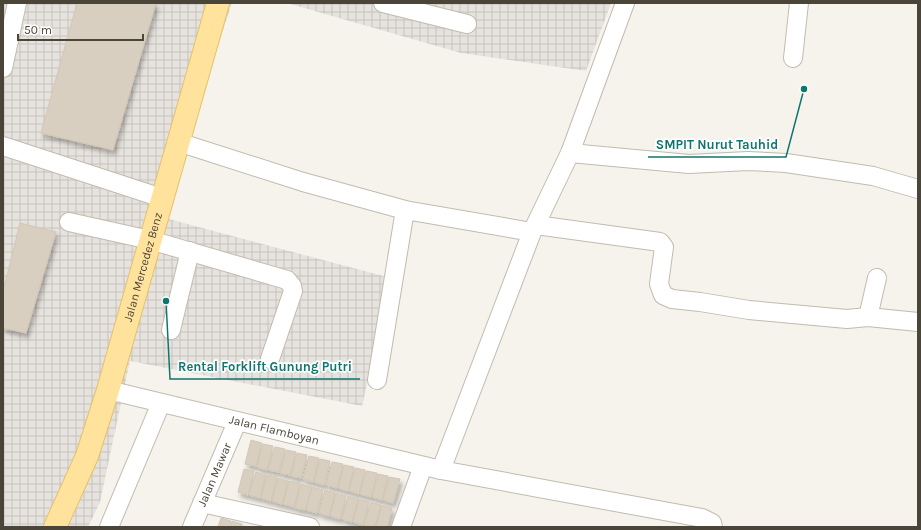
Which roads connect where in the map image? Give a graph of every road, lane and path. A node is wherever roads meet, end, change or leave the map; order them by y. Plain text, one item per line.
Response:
1 (16, 3) edge
2 (218, 3) edge
3 (384, 3) edge
4 (625, 3) edge
5 (799, 3) edge
6 (467, 24) dead end
7 (793, 58) dead end
8 (3, 68) edge
9 (178, 142) junction
10 (3, 146) edge
11 (570, 153) junction
12 (918, 190) edge
13 (162, 198) junction
14 (405, 210) junction
15 (68, 222) dead end
16 (534, 229) junction
17 (150, 240) junction
18 (190, 251) junction
19 (877, 278) dead end
20 (868, 318) junction
21 (918, 322) edge
22 (171, 330) dead end
23 (270, 360) dead end
24 (377, 380) dead end
25 (108, 390) junction
26 (161, 403) junction
27 (237, 422) junction
28 (423, 466) junction
29 (441, 470) junction
30 (202, 503) junction
31 (55, 527) edge
32 (109, 527) edge
33 (192, 527) edge
34 (310, 527) edge
35 (401, 527) edge
36 (713, 527) edge

1 - 8 street
2 - 9 main road, Jalan Mercedez Benz
3 - 6 street
4 - 11 street
5 - 7 street
9 - 13 main road, Jalan Mercedez Benz
9 - 14 street
10 - 13 street
11 - 12 street
11 - 16 street
13 - 17 main road, Jalan Mercedez Benz
14 - 16 street
14 - 24 street
15 - 17 street
16 - 20 street
16 - 29 street
17 - 18 street
17 - 25 main road, Jalan Mercedez Benz
18 - 22 street
18 - 23 street
19 - 20 street
20 - 21 street
25 - 26 street, Jalan Flamboyan
25 - 31 main road, Jalan Mercedez Benz
26 - 27 street, Jalan Flamboyan
26 - 32 street
27 - 28 street, Jalan Flamboyan
27 - 30 street, Jalan Mawar
28 - 29 street, Jalan Flamboyan
28 - 35 street
29 - 36 street, Jalan Flamboyan
30 - 33 street, Jalan Mawar
30 - 34 street

